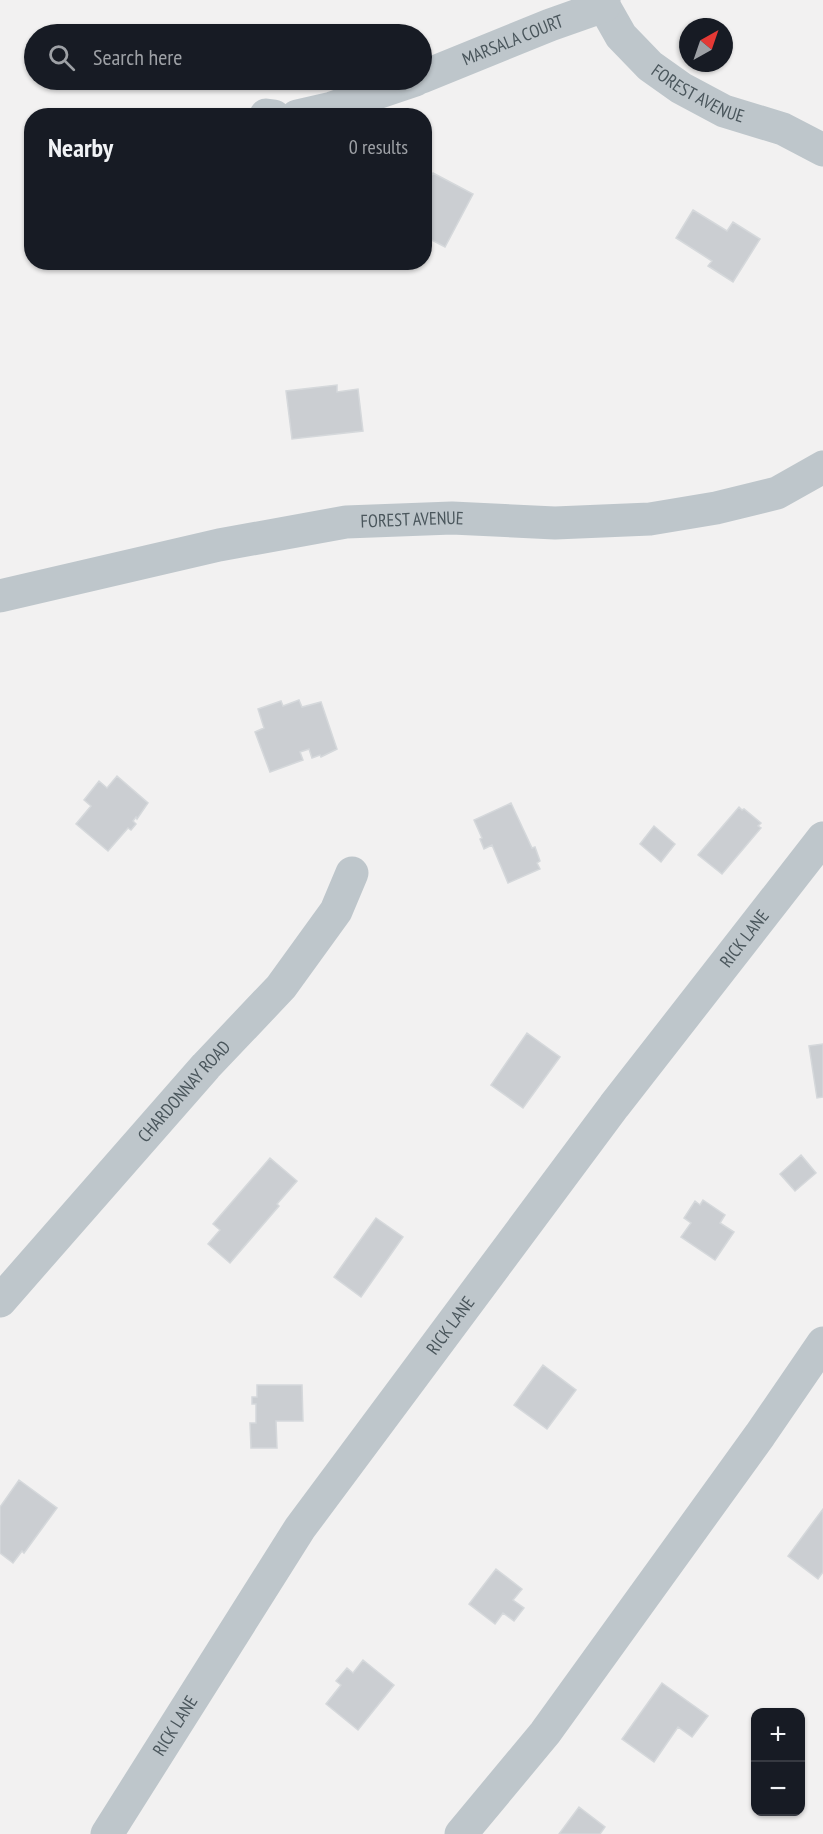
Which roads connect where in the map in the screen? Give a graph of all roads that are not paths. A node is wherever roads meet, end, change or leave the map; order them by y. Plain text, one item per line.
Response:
1 (604, 3) edge
2 (432, 73) edge
3 (385, 90) edge
4 (332, 108) edge
5 (823, 150) edge
6 (823, 467) edge
7 (0, 596) edge
8 (823, 838) edge
9 (352, 873) dead end
10 (0, 1301) edge
11 (823, 1342) edge
12 (107, 1834) edge
13 (461, 1834) edge

1 - 2 street, MARSALA COURT
1 - 5 street, FOREST AVENUE
3 - 4 street
6 - 7 street, FOREST AVENUE
8 - 12 street, RICK LANE
9 - 10 street, CHARDONNAY ROAD
11 - 13 street

